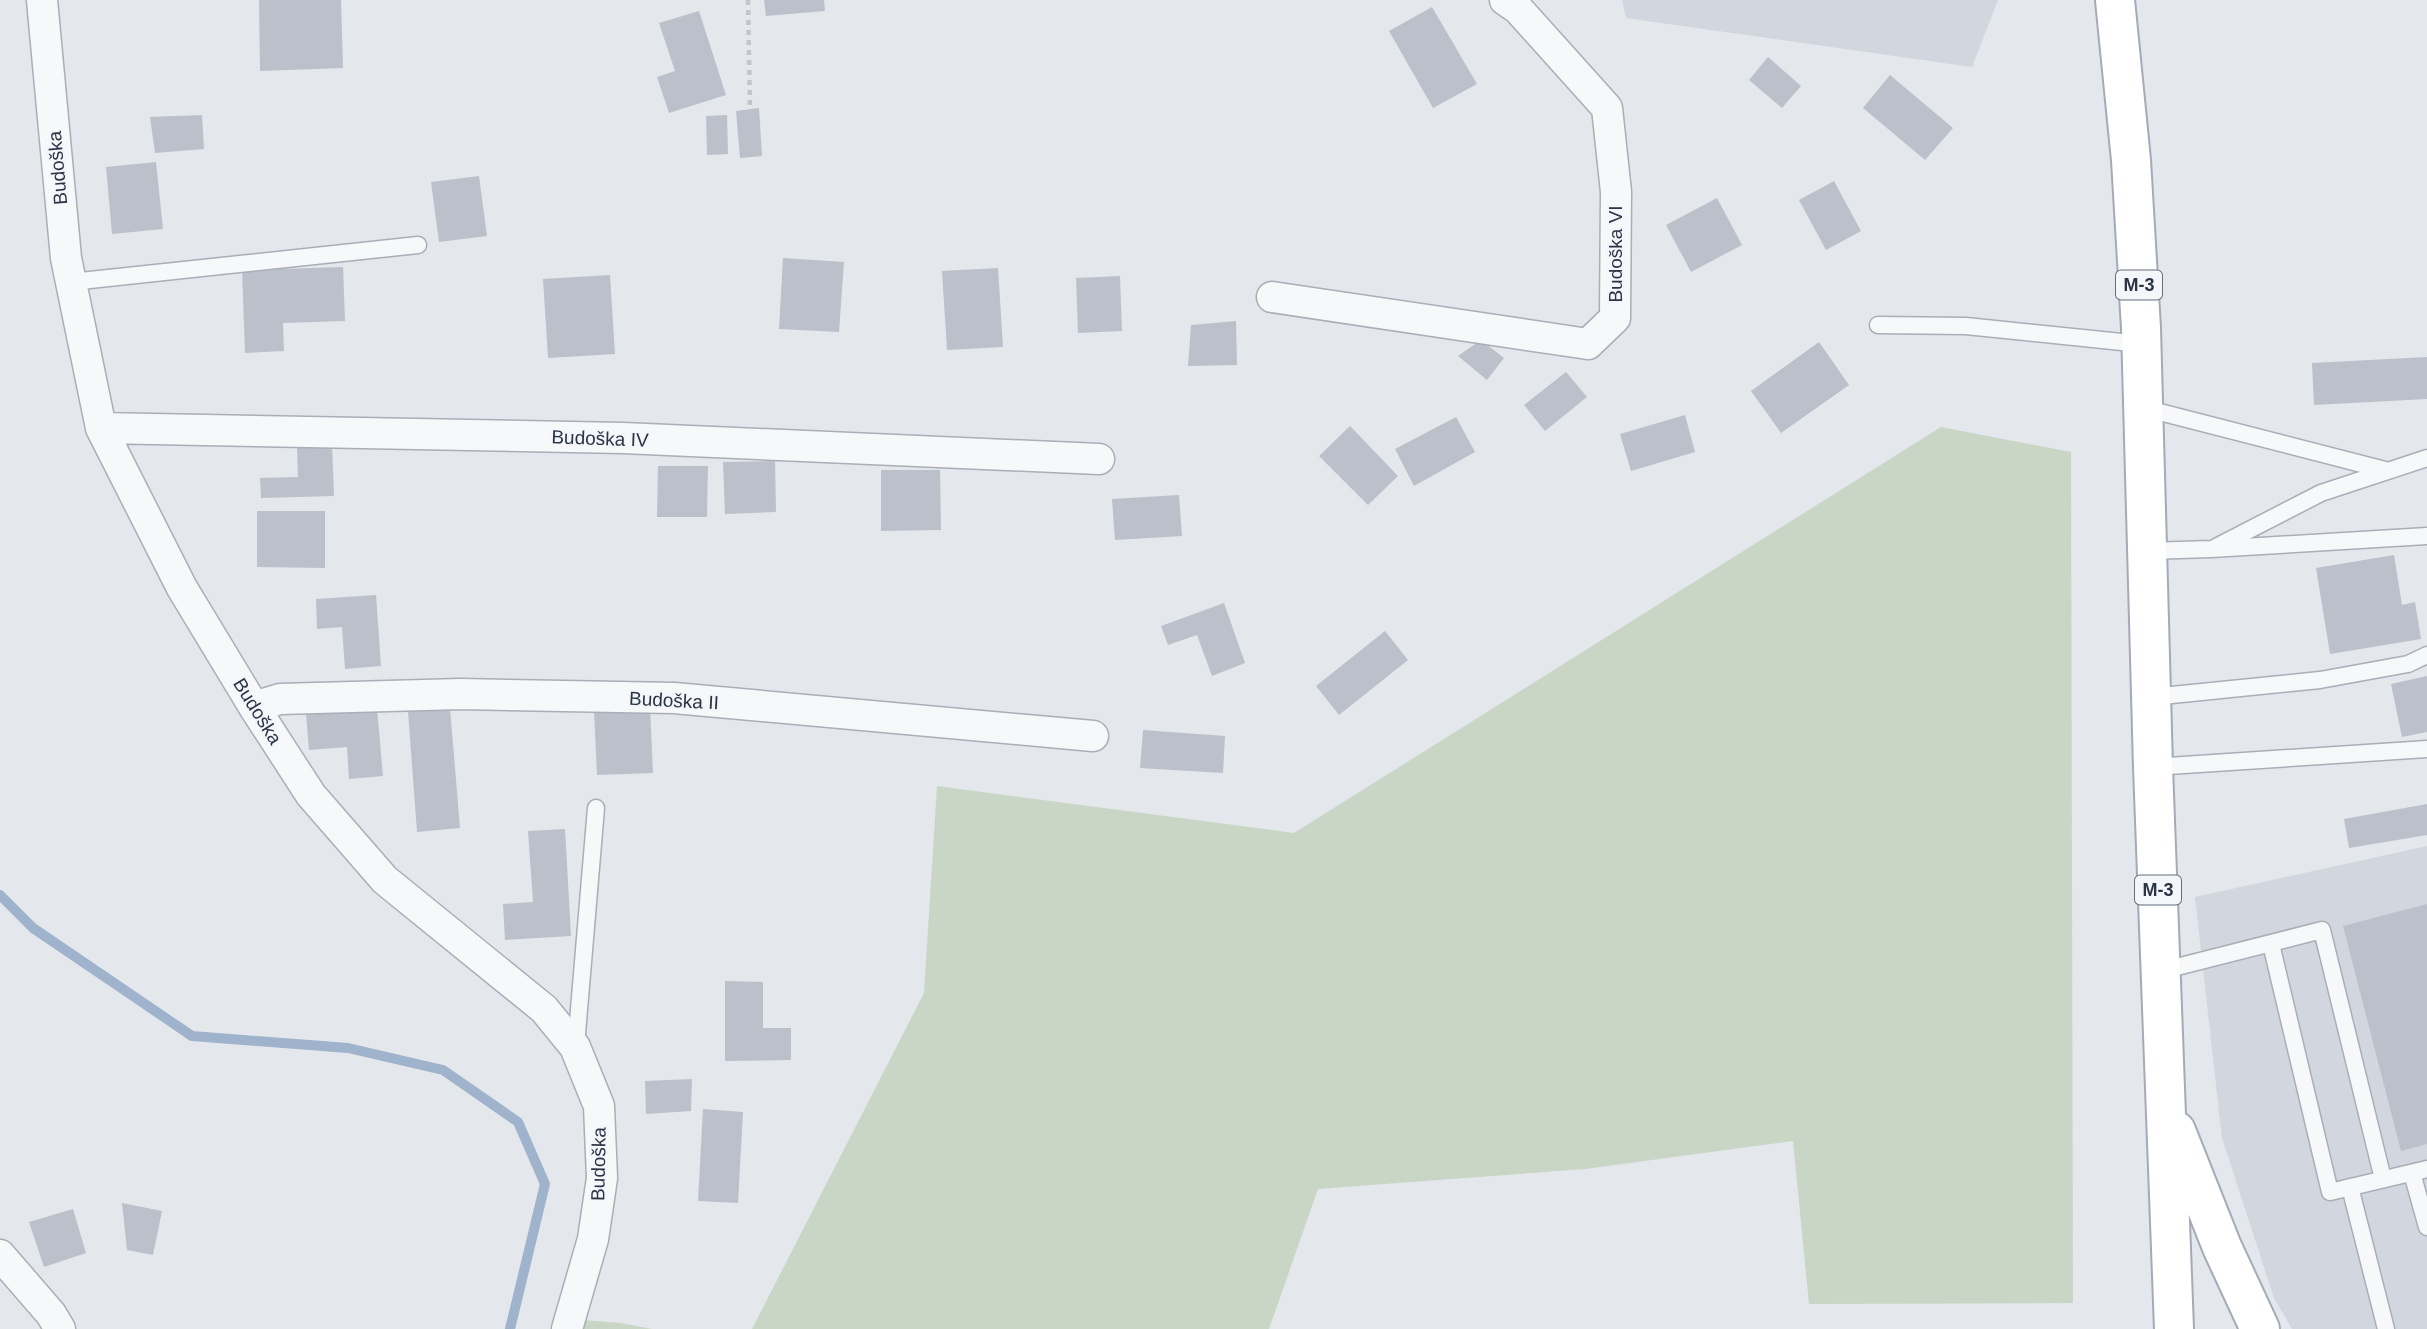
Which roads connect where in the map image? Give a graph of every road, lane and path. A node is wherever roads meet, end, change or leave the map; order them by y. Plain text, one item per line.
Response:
1 (42, 0) edge
2 (748, 0) edge
3 (1505, 0) edge
4 (2115, 0) edge
5 (750, 109) dead end
6 (418, 245) dead end
7 (71, 282) junction
8 (1272, 297) dead end
9 (1878, 326) dead end
10 (2141, 344) junction
11 (2144, 408) junction
12 (101, 428) junction
13 (2427, 458) edge
14 (1099, 459) dead end
15 (2385, 470) junction
16 (2427, 536) edge
17 (2211, 549) junction
18 (2147, 551) junction
19 (2427, 655) edge
20 (2152, 697) junction
21 (254, 707) junction
22 (1093, 736) dead end
23 (2427, 749) edge
24 (2153, 767) junction
25 (596, 808) dead end
26 (2271, 944) junction
27 (2161, 971) junction
28 (575, 1047) junction
29 (2165, 1106) junction
30 (2419, 1171) edge
31 (2383, 1180) junction
32 (2350, 1187) junction
33 (2427, 1227) edge
34 (0, 1255) edge
35 (60, 1329) edge
36 (567, 1329) edge
37 (2174, 1329) edge
38 (2260, 1329) edge
39 (2386, 1329) edge

1 - 7 street, Budoška
2 - 5 path
3 - 8 street, Budoška VI
4 - 10 main road, M-3
6 - 7 lane
7 - 12 street, Budoška
9 - 10 lane
10 - 11 main road, M-3
11 - 15 lane
11 - 18 main road, M-3
12 - 14 street, Budoška IV
12 - 21 street, Budoška
13 - 15 lane
15 - 17 lane
16 - 17 lane
17 - 18 lane
18 - 20 main road, M-3
19 - 20 lane
20 - 24 main road, M-3
21 - 22 street, Budoška II
21 - 28 street, Budoška
23 - 24 lane
24 - 27 main road, M-3
25 - 28 lane
26 - 27 lane
26 - 31 lane
26 - 32 lane
27 - 29 main road, M-3
28 - 36 street, Budoška
29 - 37 main road, M-3
29 - 38 main road
30 - 31 lane
30 - 33 lane
31 - 32 lane
32 - 39 lane
34 - 35 street

